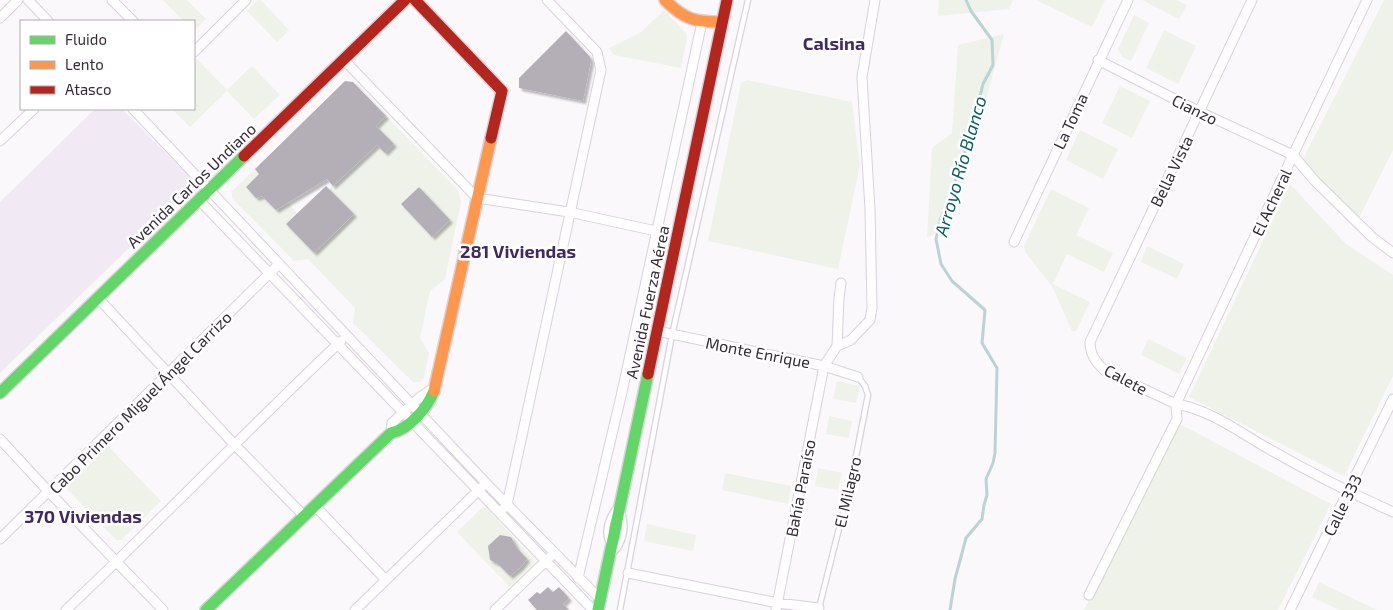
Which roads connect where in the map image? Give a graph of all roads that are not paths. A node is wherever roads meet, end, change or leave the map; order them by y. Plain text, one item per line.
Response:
1 (18, 0) edge
2 (28, 0) edge
3 (112, 0) edge
4 (246, 0) edge
5 (405, 0) edge
6 (415, 0) edge
7 (547, 0) edge
8 (665, 0) edge
9 (727, 0) edge
10 (748, 0) edge
11 (875, 0) edge
12 (1128, 0) edge
13 (1252, 0) edge
14 (1367, 0) edge
15 (0, 18) edge
16 (47, 20) edge
17 (132, 20) edge
18 (702, 22) junction
19 (722, 22) junction
20 (195, 51) edge
21 (343, 59) junction
22 (1098, 60) junction
23 (33, 110) edge
24 (135, 110) edge
25 (1200, 112) junction
26 (0, 140) edge
27 (1292, 155) junction
28 (210, 190) junction
29 (478, 198) junction
30 (199, 200) junction
31 (569, 212) junction
32 (656, 231) junction
33 (1014, 242) dead end
34 (1393, 253) edge
35 (279, 264) junction
36 (269, 274) junction
37 (841, 283) dead end
38 (98, 298) junction
39 (657, 331) junction
40 (672, 335) junction
41 (347, 336) junction
42 (1090, 342) joint
43 (338, 344) junction
44 (838, 346) junction
45 (824, 366) junction
46 (169, 372) junction
47 (858, 377) joint
48 (0, 393) edge
49 (1393, 399) edge
50 (1176, 404) junction
51 (412, 412) junction
52 (0, 439) edge
53 (234, 444) junction
54 (486, 484) junction
55 (478, 491) junction
56 (1348, 491) junction
57 (49, 492) junction
58 (507, 505) junction
59 (315, 506) junction
60 (1393, 512) edge
61 (500, 513) junction
62 (304, 516) junction
63 (0, 539) edge
64 (554, 553) junction
65 (546, 561) junction
66 (116, 562) junction
67 (628, 574) junction
68 (578, 578) junction
69 (385, 579) junction
70 (1089, 595) dead end
71 (599, 605) edge
72 (777, 607) edge
73 (819, 608) joint
74 (66, 610) edge
75 (163, 610) edge
76 (206, 610) edge
77 (355, 610) edge
78 (495, 610) edge
79 (593, 610) edge
80 (620, 610) edge
81 (1290, 610) edge

1 - 15 street
2 - 16 street
3 - 17 street
4 - 20 street
5 - 21 street, Avenida Carlos Undiano
6 - 29 street
7 - 31 street
8 - 18 street
9 - 19 street, Avenida Fuerza Aérea
10 - 40 lane
11 - 44 street
12 - 22 street, La Toma
13 - 25 street, Bella Vista
14 - 27 street, El Acheral
18 - 19 street
18 - 32 street
19 - 39 street, Avenida Fuerza Aérea
21 - 28 street, Avenida Carlos Undiano
21 - 29 street
22 - 25 street, Cianzo
22 - 33 street, La Toma
23 - 26 street
24 - 28 street
25 - 27 street, Cianzo
25 - 42 street, Bella Vista
27 - 34 street
27 - 50 street, El Acheral
28 - 30 street, Avenida Carlos Undiano
28 - 35 street
29 - 31 street
29 - 51 street
30 - 36 street
30 - 38 street, Avenida Carlos Undiano
31 - 32 street
31 - 58 street
32 - 68 street
35 - 36 street, Cabo Primero Miguel Ángel Carrizo
35 - 41 street
36 - 43 street
36 - 46 street, Cabo Primero Miguel Ángel Carrizo
37 - 44 street
38 - 46 street
38 - 48 street, Avenida Carlos Undiano
39 - 40 street, Monte Enrique
39 - 71 street, Avenida Fuerza Aérea
40 - 45 street, Monte Enrique
40 - 67 lane
41 - 43 street
41 - 51 street
42 - 50 street, Calete
43 - 51 street
43 - 53 street
44 - 45 street
45 - 47 street, Monte Enrique
45 - 72 street, Bahía Paraíso
46 - 53 street
46 - 57 street, Cabo Primero Miguel Ángel Carrizo
47 - 73 lane, El Milagro
49 - 56 street, Calle 333
50 - 56 street, Calete
50 - 70 street, El Acheral
51 - 54 street
51 - 55 street
51 - 59 street
52 - 57 street
53 - 62 street
53 - 66 street
54 - 55 street
54 - 58 street
55 - 61 street
55 - 69 street
56 - 60 street
56 - 81 street, Calle 333
57 - 63 street, Cabo Primero Miguel Ángel Carrizo
57 - 66 street
58 - 61 street
58 - 64 street
59 - 62 street
59 - 69 street
61 - 65 street
62 - 76 street
64 - 65 street
64 - 68 street
65 - 78 street
65 - 79 street
66 - 74 street
66 - 75 street
67 - 72 street
67 - 80 lane
68 - 71 street
69 - 77 street
72 - 73 street

